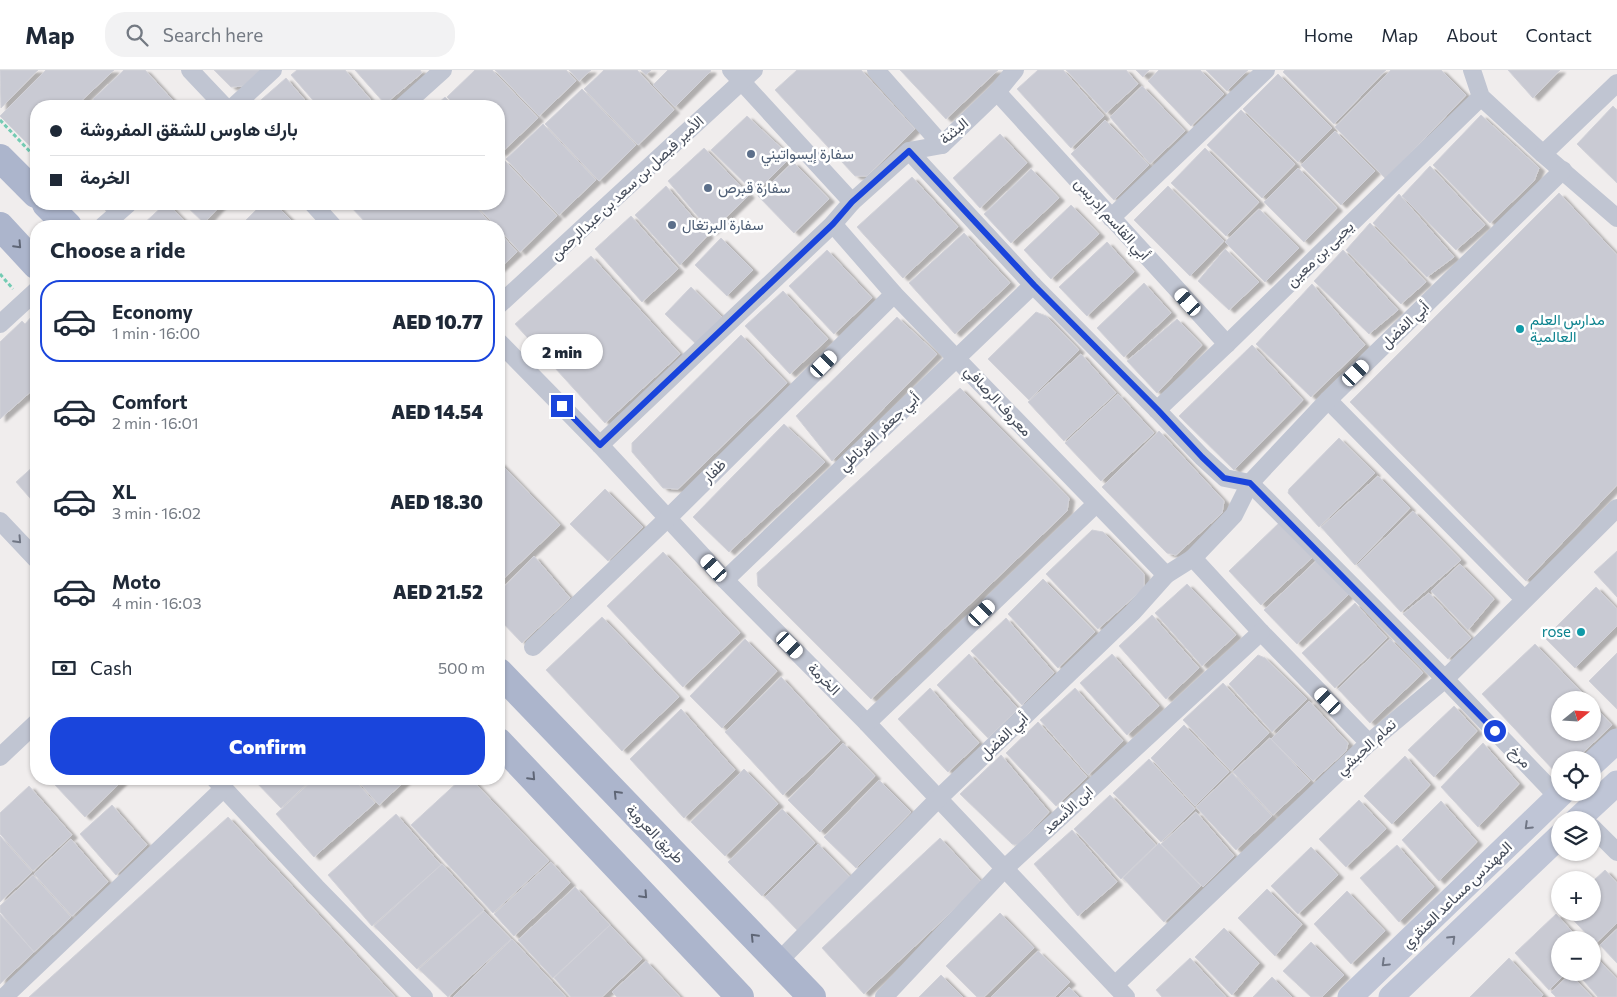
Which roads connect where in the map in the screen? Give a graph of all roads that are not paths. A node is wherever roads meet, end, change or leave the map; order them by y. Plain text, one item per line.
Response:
1 (190, 70) edge
2 (274, 70) edge
3 (443, 70) edge
4 (876, 70) edge
5 (1015, 70) edge
6 (1266, 70) edge
7 (1472, 70) edge
8 (743, 74) edge
9 (1617, 83) edge
10 (997, 92) junction
11 (1481, 97) junction
12 (218, 100) edge
13 (241, 100) edge
14 (410, 100) edge
15 (942, 145) junction
16 (909, 151) junction
17 (1543, 154) junction
18 (0, 158) edge
19 (1563, 170) junction
20 (30, 188) edge
21 (852, 202) junction
22 (52, 210) edge
23 (121, 210) edge
24 (318, 210) edge
25 (1111, 218) junction
26 (1617, 218) edge
27 (62, 220) edge
28 (110, 220) edge
29 (328, 220) edge
30 (833, 224) junction
31 (0, 226) edge
32 (30, 258) edge
33 (1034, 285) junction
34 (894, 294) junction
35 (30, 296) edge
36 (505, 299) edge
37 (0, 324) edge
38 (1227, 344) junction
39 (505, 348) edge
40 (957, 357) junction
41 (1328, 400) junction
42 (1158, 410) junction
43 (600, 445) junction
44 (1250, 483) junction
45 (1096, 504) junction
46 (1617, 508) edge
47 (668, 518) junction
48 (0, 520) edge
49 (30, 552) edge
50 (1193, 558) junction
51 (1166, 575) junction
52 (725, 580) junction
53 (1524, 599) junction
54 (1261, 632) junction
55 (533, 648) dead end
56 (505, 678) edge
57 (1445, 679) junction
58 (868, 723) junction
59 (30, 728) edge
60 (1617, 741) edge
61 (1368, 743) junction
62 (505, 748) edge
63 (0, 756) edge
64 (1601, 756) edge
65 (1617, 783) edge
66 (218, 785) edge
67 (220, 785) edge
68 (1551, 786) edge
69 (939, 798) junction
70 (1554, 801) edge
71 (1593, 811) edge
72 (1601, 837) edge
73 (1551, 845) edge
74 (1617, 852) edge
75 (1004, 869) junction
76 (778, 962) junction
77 (1120, 991) edge
78 (738, 996) edge
79 (4, 997) edge
80 (424, 997) edge
81 (812, 997) edge
82 (884, 997) edge
83 (1350, 997) edge
84 (1391, 997) edge

1 - 12 street
2 - 13 street
3 - 14 street
4 - 15 street
5 - 10 street, البثنة
6 - 25 street
7 - 11 street
8 - 21 street
8 - 36 street, الأمير فيصل بن سعد بن عبدالرحمن
9 - 17 street
10 - 15 street, البثنة
10 - 25 street, أبي القاسم إدريس
11 - 17 street
11 - 38 street, يحيى بن معين
15 - 16 street, البثنة
16 - 21 street
16 - 33 street
17 - 19 street
18 - 20 main road
19 - 26 street
19 - 41 street, أبي الفضل
21 - 30 street
22 - 27 main road
23 - 28 street
24 - 29 street
25 - 38 street, أبي القاسم إدريس
30 - 34 street, معروف الرصافي
30 - 43 street
31 -> 32 main road
33 - 40 street, أبي جعفر الغرناطي
33 - 42 street
34 - 40 street, معروف الرصافي
34 - 47 street, ظفار
35 - 37 street
38 - 42 street, يحيى بن معين
39 - 43 street, الخرمة
40 - 45 street, معروف الرصافي
40 - 52 street, أبي جعفر الغرناطي
41 - 44 street, أبي الفضل
41 - 53 street
42 - 44 street
43 - 47 street, الخرمة
44 - 50 street, أبي الفضل
44 - 57 street, مرخ
45 - 51 street, معروف الرصافي
45 - 58 street
46 - 53 street, تمام الحبشي
47 - 52 street, الخرمة
47 - 55 street, ظفار
48 -> 49 street
50 - 51 street, أبي الفضل
50 - 54 street
51 - 69 street, أبي الفضل
52 - 58 street, الخرمة
53 - 57 street, تمام الحبشي
54 - 61 street
54 - 75 street, ابن الأسعد
76 -> 56 main road, طريق العروبة
57 - 61 street, تمام الحبشي
57 - 68 street, مرخ
58 - 69 street, الخرمة
59 - 63 street
60 - 64 street
61 - 77 street, تمام الحبشي
62 -> 78 main road
65 - 71 street
66 - 79 street
67 - 80 street
69 - 75 street, الخرمة
69 - 76 street, أبي الفضل
70 -> 83 street, المهندس مساعد العنقري
72 - 74 street
84 -> 73 street, المهندس مساعد العنقري
75 - 77 street, الخرمة
75 - 82 street, ابن الأسعد
76 - 81 main road, طريق العروبة

